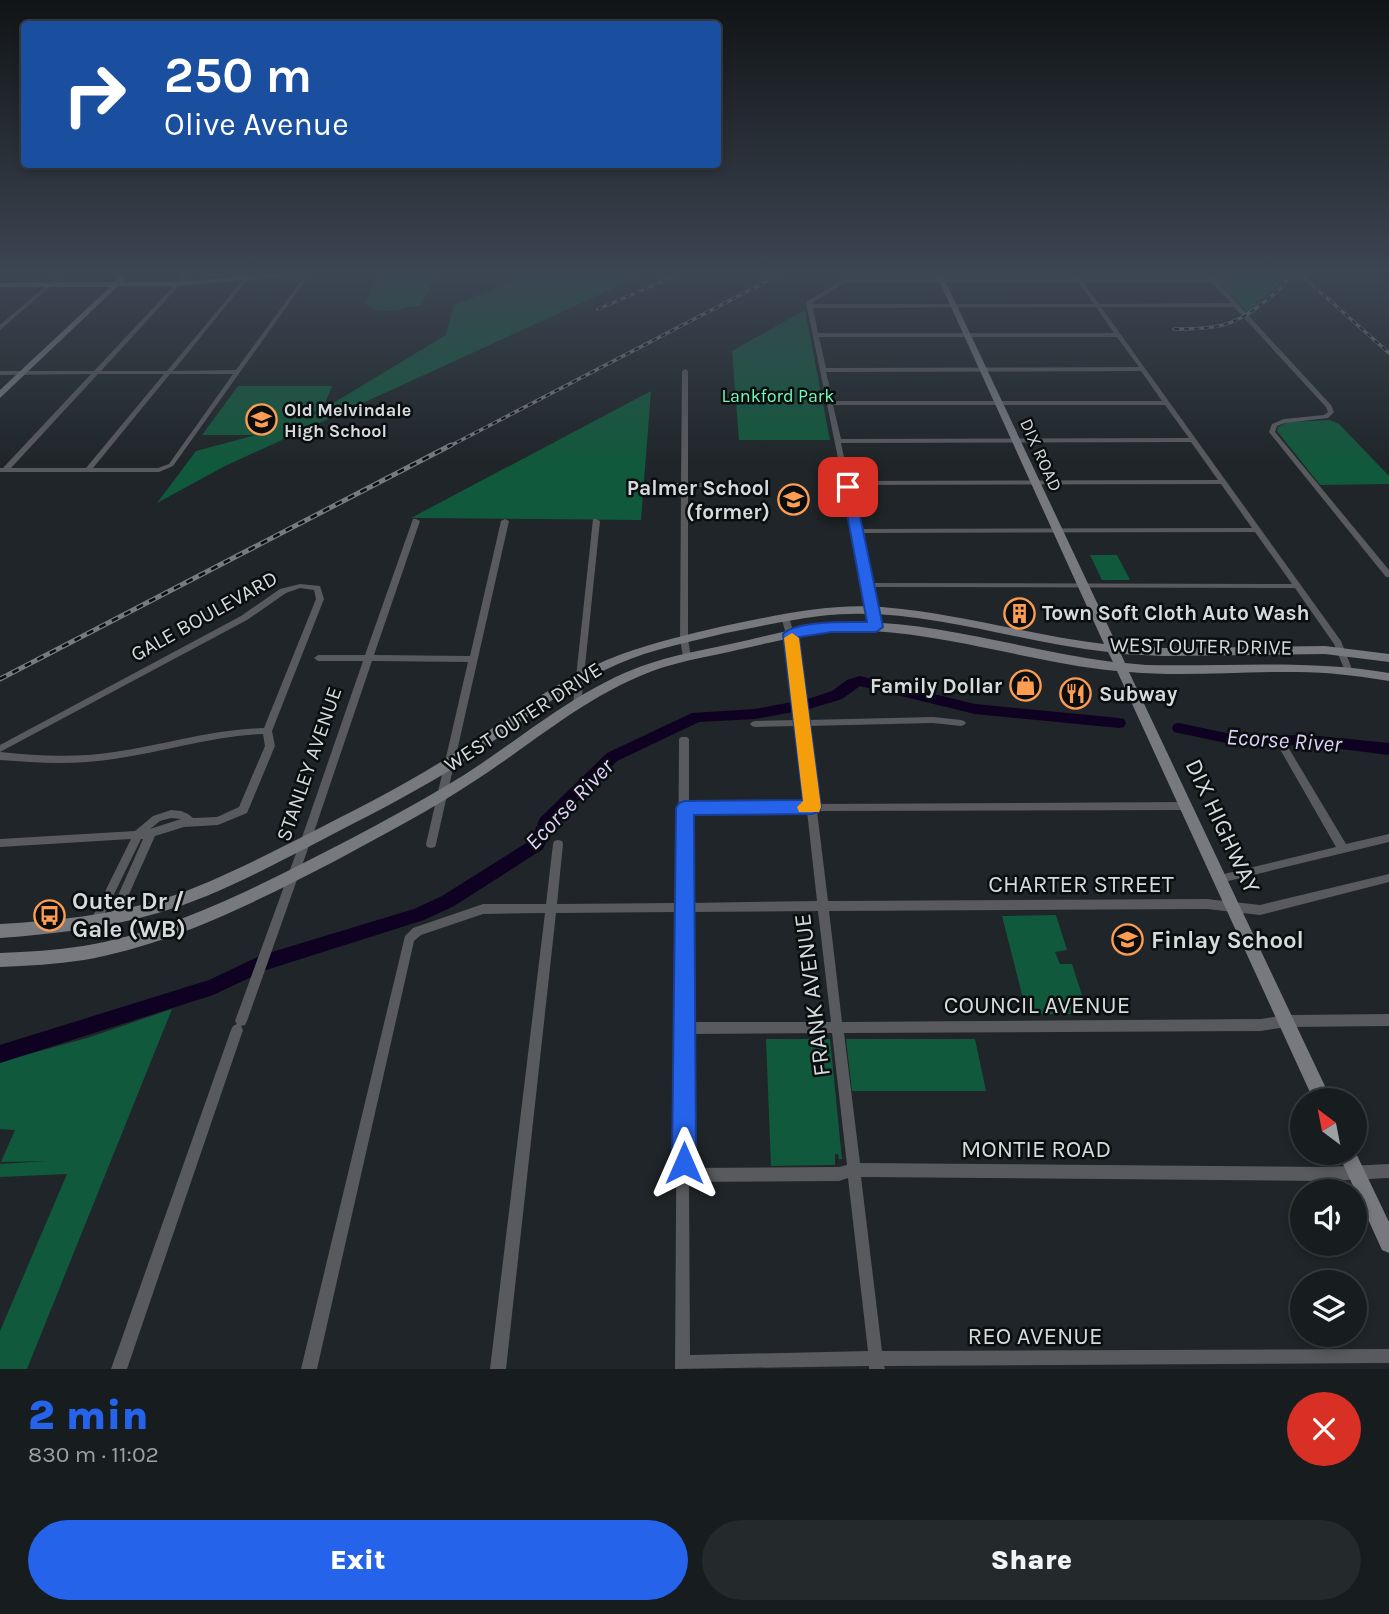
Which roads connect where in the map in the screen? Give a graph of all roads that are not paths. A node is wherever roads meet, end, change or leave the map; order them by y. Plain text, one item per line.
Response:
1 (60, 338) edge
2 (128, 338) edge
3 (196, 338) edge
4 (262, 338) edge
5 (817, 338) edge
6 (969, 338) edge
7 (1121, 338) edge
8 (1266, 338) edge
9 (983, 369) junction
10 (1144, 369) junction
11 (823, 370) junction
12 (685, 371) dead end
13 (24, 372) junction
14 (96, 372) junction
15 (238, 372) junction
16 (0, 373) edge
17 (167, 373) junction
18 (0, 395) edge
19 (831, 403) junction
20 (998, 403) junction
21 (1168, 403) junction
22 (1194, 440) junction
23 (839, 441) junction
24 (1016, 442) junction
25 (3, 470) edge
26 (88, 470) junction
27 (1224, 482) junction
28 (848, 483) junction
29 (1035, 483) junction
30 (647, 485) dead end
31 (685, 485) junction
32 (747, 485) dead end
33 (415, 521) dead end
34 (505, 521) dead end
35 (596, 521) dead end
36 (1258, 530) junction
37 (858, 531) junction
38 (1056, 531) junction
39 (1389, 575) edge
40 (869, 586) junction
41 (1082, 586) junction
42 (1297, 586) junction
43 (874, 610) junction
44 (785, 617) junction
45 (876, 627) junction
46 (791, 634) junction
47 (684, 639) junction
48 (1074, 644) junction
49 (1113, 649) junction
50 (1227, 650) junction
51 (1340, 650) junction
52 (1159, 651) junction
53 (367, 657) junction
54 (687, 657) junction
55 (318, 658) dead end
56 (473, 659) junction
57 (1389, 659) edge
58 (1073, 660) junction
59 (1122, 667) junction
60 (1238, 668) junction
61 (1168, 669) junction
62 (1348, 669) junction
63 (1389, 677) edge
64 (579, 679) junction
65 (577, 705) junction
66 (802, 723) junction
67 (961, 723) dead end
68 (755, 724) dead end
69 (267, 731) junction
70 (684, 739) dead end
71 (1282, 744) dead end
72 (0, 749) edge
73 (0, 756) edge
74 (449, 764) junction
75 (442, 794) junction
76 (1187, 806) junction
77 (812, 807) junction
78 (685, 808) junction
79 (144, 835) junction
80 (1389, 838) edge
81 (305, 842) junction
82 (0, 843) edge
83 (431, 844) dead end
84 (558, 844) dead end
85 (1343, 849) junction
86 (293, 876) junction
87 (1389, 878) edge
88 (1220, 879) junction
89 (822, 906) junction
90 (1233, 906) junction
91 (684, 907) junction
92 (552, 909) junction
93 (113, 918) junction
94 (95, 922) junction
95 (0, 930) edge
96 (0, 960) edge
97 (1389, 1020) edge
98 (1287, 1021) junction
99 (838, 1027) junction
100 (684, 1028) junction
101 (1317, 1088) edge
102 (1338, 1166) edge
103 (1353, 1166) edge
104 (1367, 1166) edge
105 (853, 1170) junction
106 (1389, 1171) edge
107 (684, 1175) junction
108 (1389, 1243) edge
109 (1389, 1356) edge
110 (877, 1364) edge
111 (682, 1366) edge
112 (118, 1369) edge
113 (309, 1369) edge
114 (498, 1369) edge

1 - 13 main road
2 - 14 street
3 - 17 street
4 - 15 street
5 - 11 street
6 - 9 main road, DIX ROAD
7 - 10 street
8 - 39 street
9 - 10 street
9 - 11 street
9 - 20 main road, DIX ROAD
10 - 21 street
11 - 19 street
12 - 31 street
13 - 14 street
13 - 16 street
13 - 18 main road
14 - 17 street
14 - 25 street
15 - 17 street
15 - 26 street
17 - 26 street
19 - 20 street
19 - 23 street
20 - 21 street
20 - 24 main road, DIX ROAD
21 - 22 street
22 - 24 street
22 - 27 street
23 - 24 street
23 - 28 street
24 - 29 main road, DIX ROAD
25 - 26 street
27 - 29 street
27 - 36 street
28 - 29 street
28 - 37 street
29 - 38 main road, DIX ROAD
30 - 31 street
31 - 32 street
31 - 47 street
33 - 53 street, STANLEY AVENUE
34 - 56 street
35 - 64 street
36 - 38 street
36 - 42 street
37 - 38 street
37 - 40 street
38 - 41 main road, DIX ROAD
40 - 41 street
40 - 43 street
41 - 42 street
41 - 49 main road, DIX ROAD
42 - 51 street
43 - 44 main road, WEST OUTER DRIVE
43 - 45 street
43 - 48 main road, WEST OUTER DRIVE
44 - 46 street, FRANK AVENUE
44 - 47 main road, WEST OUTER DRIVE
45 - 46 main road, WEST OUTER DRIVE
45 - 58 main road, WEST OUTER DRIVE
46 - 54 main road, WEST OUTER DRIVE
46 - 66 street, FRANK AVENUE
47 - 54 street
47 - 64 main road, WEST OUTER DRIVE
48 - 49 main road, WEST OUTER DRIVE
48 - 58 main road
49 - 52 main road, WEST OUTER DRIVE
49 - 59 main road, DIX HIGHWAY
50 - 51 main road, WEST OUTER DRIVE
50 - 52 main road, WEST OUTER DRIVE
50 - 60 main road
51 - 57 main road, WEST OUTER DRIVE
51 - 62 street
52 - 61 main road
53 - 55 street
53 - 56 street
53 - 81 street, STANLEY AVENUE
54 - 65 main road, WEST OUTER DRIVE
56 - 74 street
58 - 59 main road, WEST OUTER DRIVE
59 - 61 main road, WEST OUTER DRIVE
59 - 76 main road, DIX HIGHWAY
60 - 61 main road, WEST OUTER DRIVE
60 - 62 main road, WEST OUTER DRIVE
62 - 63 main road, WEST OUTER DRIVE
64 - 65 street
64 - 74 main road, WEST OUTER DRIVE
65 - 75 main road, WEST OUTER DRIVE
66 - 67 street
66 - 68 street
66 - 77 street, FRANK AVENUE
69 - 72 street, GALE BOULEVARD
69 - 73 street
69 - 79 street, GALE BOULEVARD
70 - 78 street
71 - 85 street
74 - 75 street
74 - 81 main road, WEST OUTER DRIVE
75 - 83 street
75 - 86 main road, WEST OUTER DRIVE
76 - 77 street
76 - 88 main road, DIX HIGHWAY
77 - 78 street
77 - 89 street, FRANK AVENUE
78 - 91 street
79 - 82 street
79 - 93 street
79 - 94 street, GALE BOULEVARD
80 - 85 street
81 - 86 street, STANLEY AVENUE
81 - 93 main road, WEST OUTER DRIVE
84 - 92 street
85 - 88 street
86 - 96 main road, WEST OUTER DRIVE
86 - 112 street, STANLEY AVENUE
87 - 90 street, CHARTER STREET
88 - 90 main road, DIX HIGHWAY
89 - 90 street, CHARTER STREET
89 - 91 street, CHARTER STREET
89 - 99 street, FRANK AVENUE
90 - 98 main road, DIX HIGHWAY
91 - 92 street, CHARTER STREET
91 - 100 street
92 - 113 street, CHARTER STREET
92 - 114 street
93 - 94 main road, WEST OUTER DRIVE
94 - 95 main road, WEST OUTER DRIVE
97 - 98 street, COUNCIL AVENUE
98 - 99 street, COUNCIL AVENUE
98 - 101 main road, DIX HIGHWAY
99 - 100 street, COUNCIL AVENUE
99 - 105 street, FRANK AVENUE
100 - 107 street
102 - 105 street, MONTIE ROAD
103 - 108 main road
104 - 106 street, MONTIE ROAD
105 - 107 street, MONTIE ROAD
105 - 110 street, FRANK AVENUE
107 - 111 street
109 - 110 street, REO AVENUE
110 - 111 street, REO AVENUE

